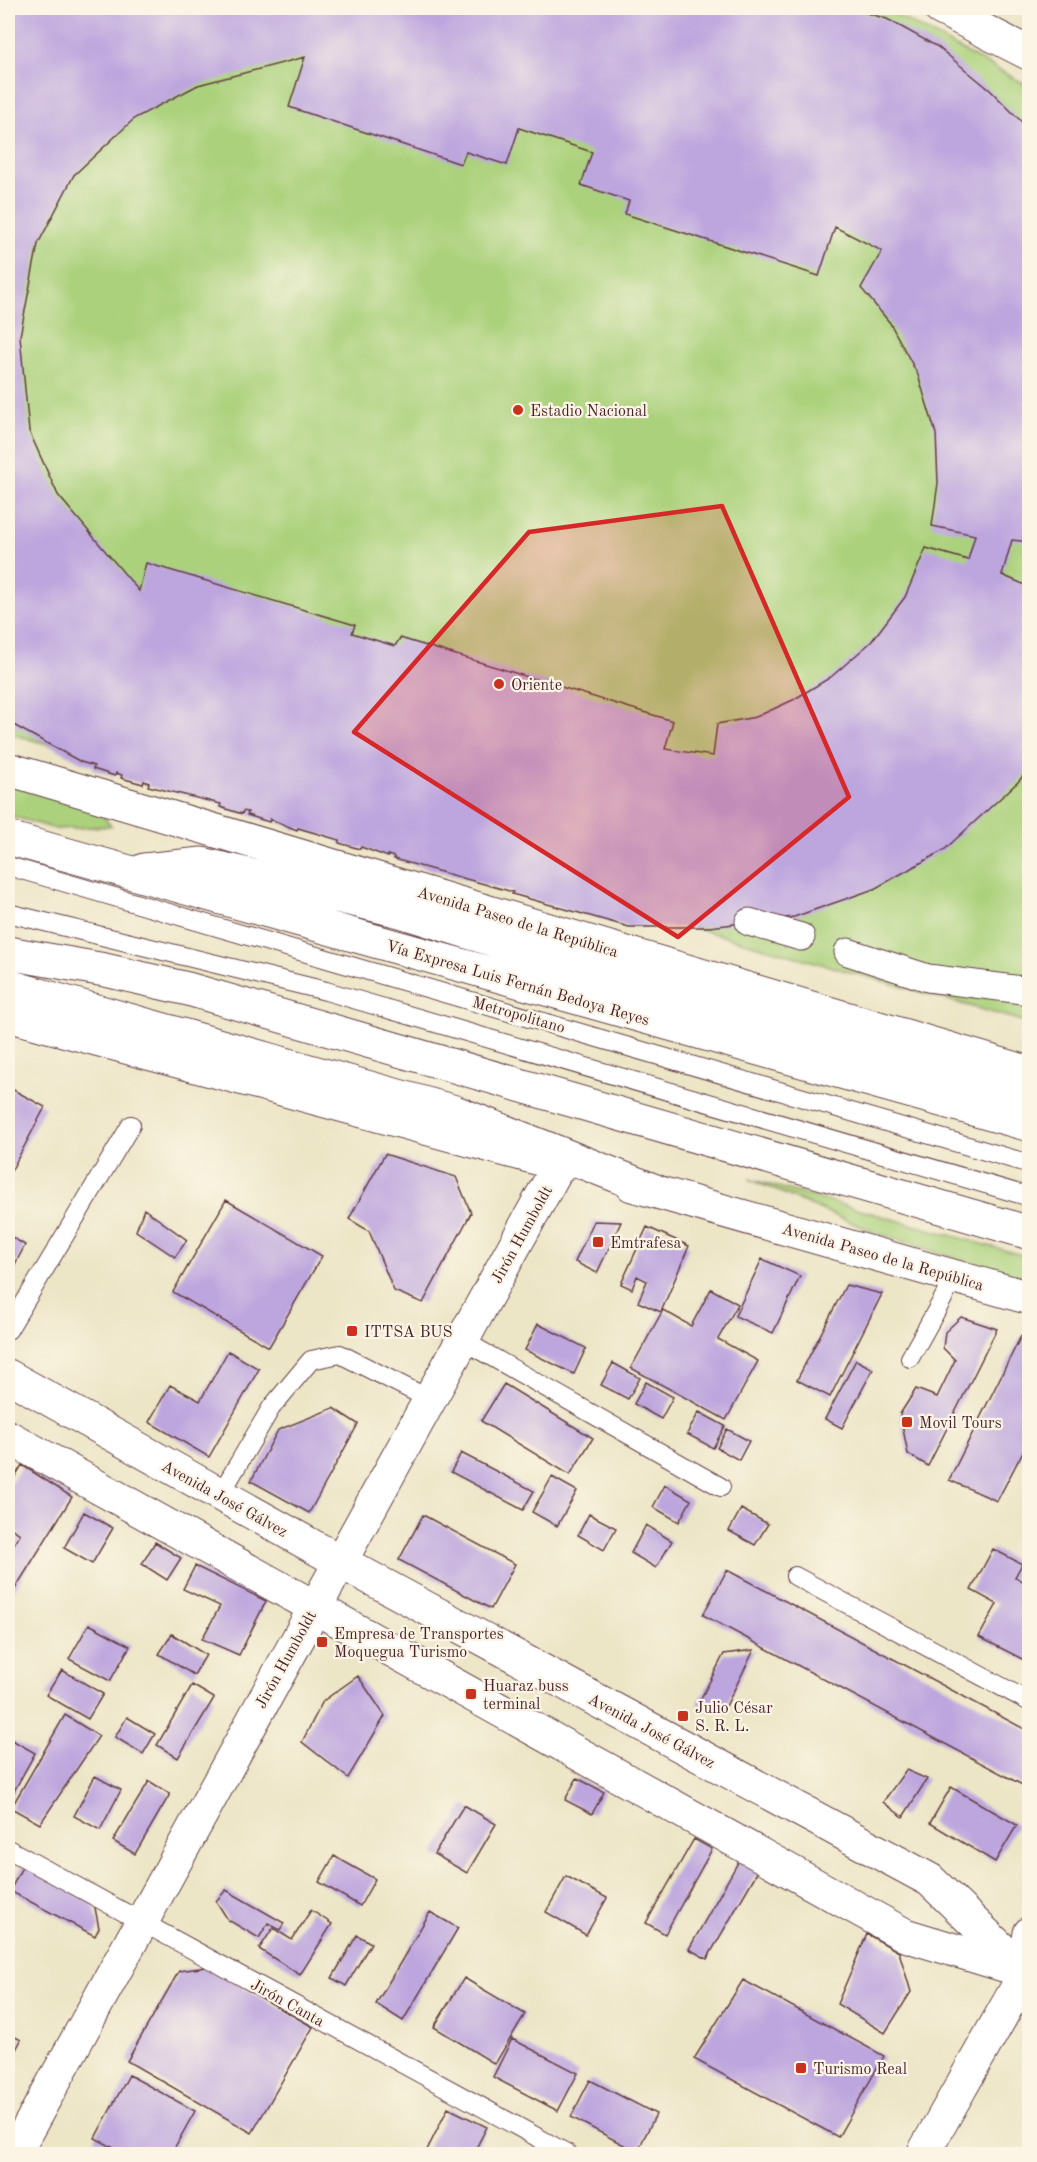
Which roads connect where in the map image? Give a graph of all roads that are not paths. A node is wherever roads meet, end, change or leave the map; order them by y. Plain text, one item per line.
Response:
1 (940, 8) edge
2 (1029, 54) edge
3 (8, 769) edge
4 (8, 838) edge
5 (8, 866) edge
6 (126, 872) junction
7 (8, 914) edge
8 (749, 922) dead end
9 (801, 937) dead end
10 (849, 951) dead end
11 (8, 952) edge
12 (8, 986) edge
13 (1029, 991) edge
14 (8, 1015) edge
15 (1029, 1073) edge
16 (1029, 1099) edge
17 (131, 1125) dead end
18 (1029, 1125) edge
19 (1029, 1164) edge
20 (559, 1165) junction
21 (658, 1192) junction
22 (1029, 1197) edge
23 (1029, 1233) edge
24 (955, 1277) junction
25 (1029, 1298) edge
26 (8, 1330) edge
27 (462, 1340) junction
28 (910, 1358) dead end
29 (8, 1376) edge
30 (429, 1399) junction
31 (8, 1437) edge
32 (721, 1487) dead end
33 (220, 1495) junction
34 (339, 1562) junction
35 (795, 1576) dead end
36 (314, 1606) junction
37 (1029, 1702) edge
38 (8, 1849) edge
39 (141, 1921) junction
40 (1029, 1933) edge
41 (1028, 1970) edge
42 (14, 2154) edge
43 (568, 2154) edge
44 (923, 2154) edge

1 - 2 main road
3 - 15 main road, Avenida Paseo de la República
4 - 6 main road, Vía Expresa Luis Fernán Bedoya Reyes
5 - 19 lane, Metropolitano
6 - 16 main road
6 - 18 main road, Vía Expresa Luis Fernán Bedoya Reyes
7 - 22 lane, Metropolitano
8 - 9 street
10 - 13 street
11 - 23 main road
12 - 21 main road
14 - 20 main road, Avenida Paseo de la República
17 - 26 lane
20 - 21 main road, Avenida Paseo de la República
20 - 27 main road, Jirón Humboldt
21 - 24 main road, Avenida Paseo de la República
24 - 25 main road, Avenida Paseo de la República
24 - 28 lane
27 - 30 main road, Jirón Humboldt
27 - 32 lane
29 - 33 main road, Avenida José Gálvez
30 - 33 lane
30 - 34 main road, Jirón Humboldt
31 - 36 main road
33 - 34 main road, Avenida José Gálvez
34 - 36 main road, Jirón Humboldt
34 - 41 main road, Avenida José Gálvez
35 - 37 lane
36 - 39 main road, Jirón Humboldt
36 - 41 main road
38 - 39 lane, Jirón Canta
39 - 42 main road, Jirón Humboldt
39 - 43 lane, Jirón Canta
40 - 41 main road
41 - 44 main road

